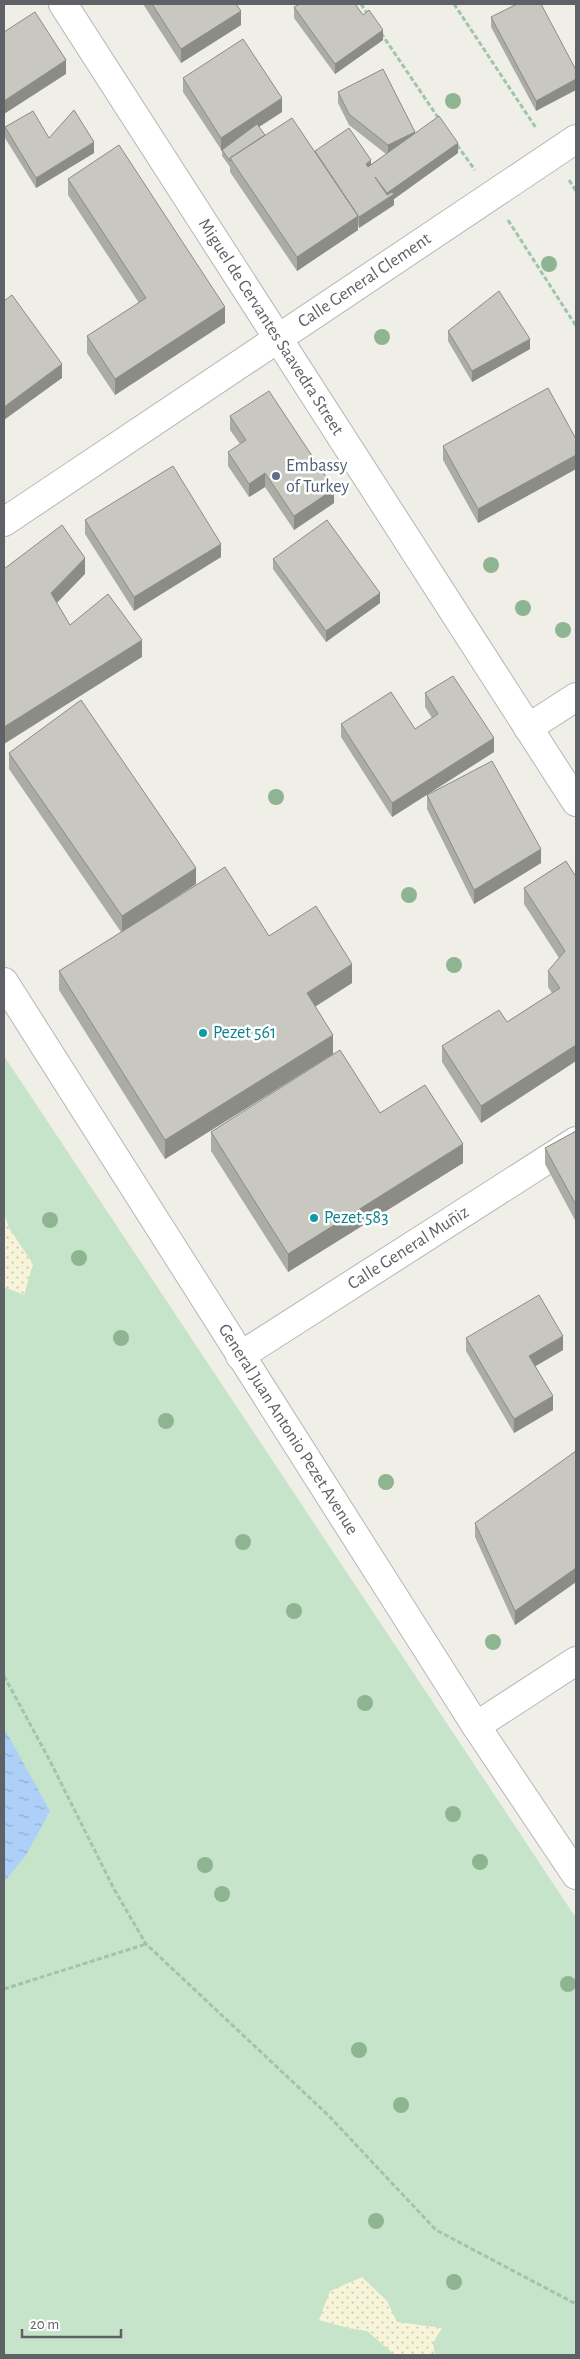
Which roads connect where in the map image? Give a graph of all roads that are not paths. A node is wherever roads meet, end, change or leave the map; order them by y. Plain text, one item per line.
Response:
1 (63, 4) edge
2 (576, 140) edge
3 (278, 339) junction
4 (4, 522) edge
5 (576, 697) edge
6 (528, 728) junction
7 (576, 802) edge
8 (4, 982) edge
9 (576, 1140) edge
10 (240, 1356) junction
11 (576, 1662) edge
12 (476, 1726) junction
13 (576, 1875) edge

1 - 3 street, Miguel de Cervantes Saavedra Street
2 - 3 street, Calle General Clement
3 - 4 street, Calle General Clement
3 - 6 street, Miguel de Cervantes Saavedra Street
5 - 6 street
6 - 7 street, Miguel de Cervantes Saavedra Street
8 - 10 street, General Juan Antonio Pezet Avenue
9 - 10 street, Calle General Muñiz
10 - 12 street, General Juan Antonio Pezet Avenue
11 - 12 street
12 - 13 street, General Juan Antonio Pezet Avenue

